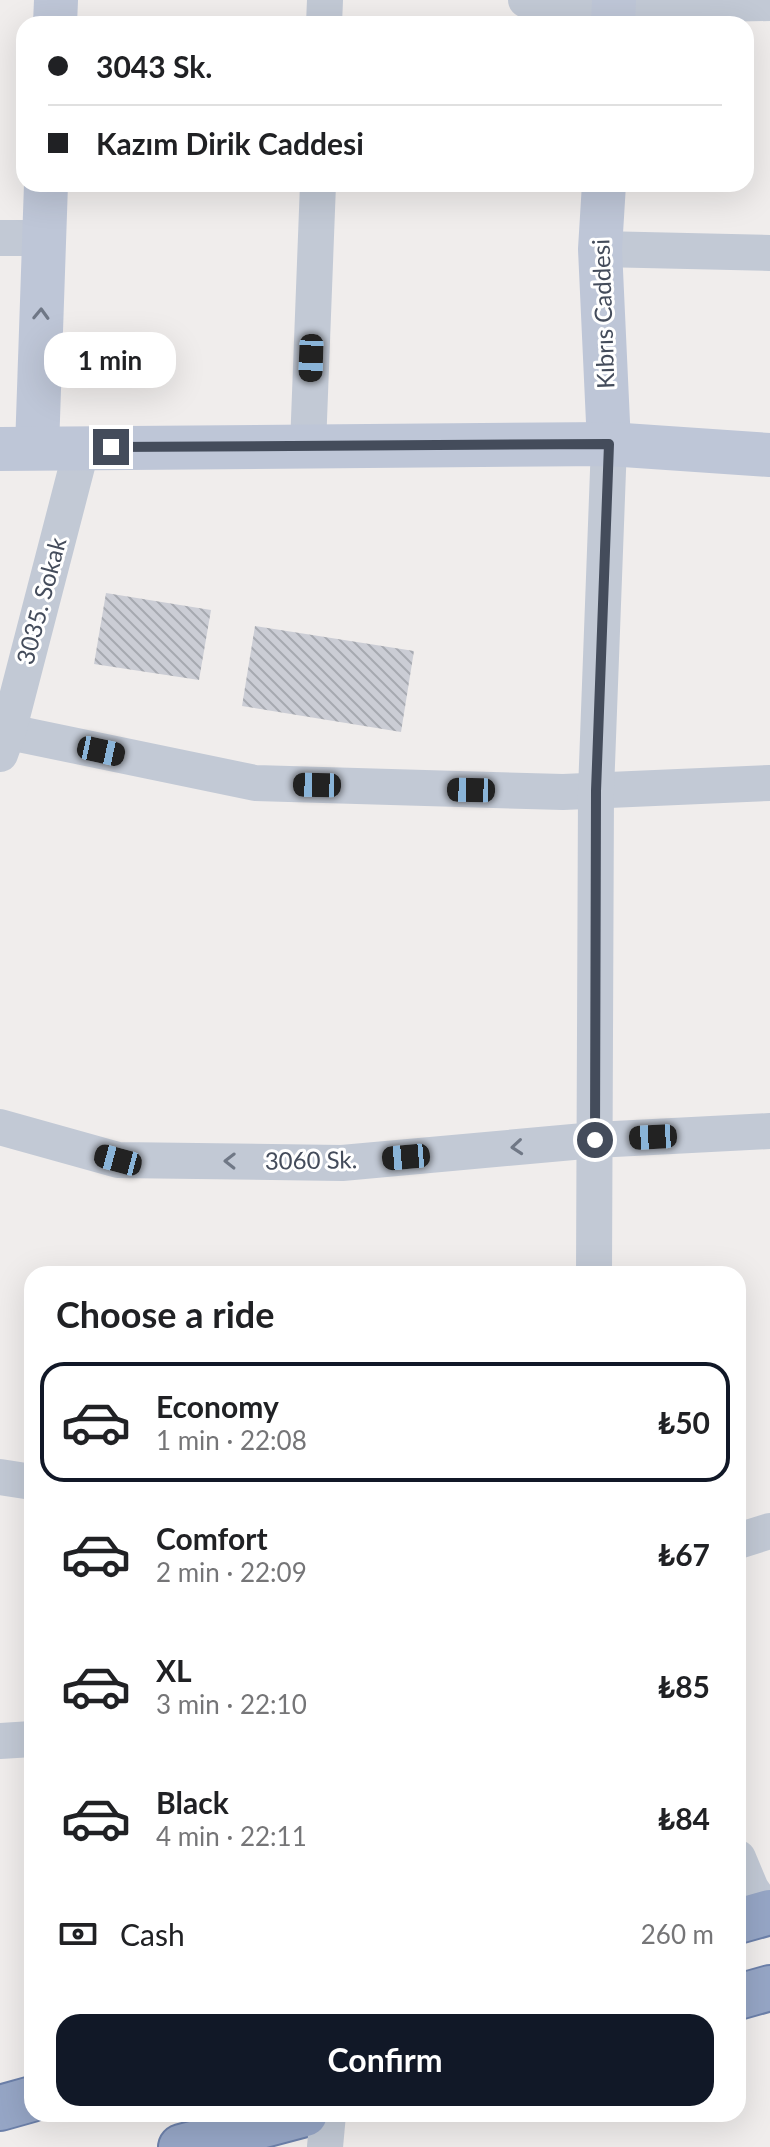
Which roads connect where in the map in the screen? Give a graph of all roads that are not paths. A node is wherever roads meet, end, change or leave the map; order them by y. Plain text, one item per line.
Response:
1 (526, 0) edge
2 (770, 3) edge
3 (614, 10) edge
4 (46, 192) edge
5 (318, 192) edge
6 (604, 192) edge
7 (0, 238) edge
8 (44, 238) junction
9 (600, 249) junction
10 (770, 253) edge
11 (609, 444) junction
12 (308, 446) junction
13 (82, 447) junction
14 (18, 448) edge
15 (770, 455) edge
16 (3, 739) edge
17 (770, 783) edge
18 (596, 791) junction
19 (0, 1127) edge
20 (770, 1131) edge
21 (595, 1140) junction
22 (594, 1266) edge
23 (0, 1477) edge
24 (24, 1481) edge
25 (770, 1531) edge
26 (746, 1538) edge
27 (24, 1740) edge
28 (0, 1741) edge
29 (746, 1877) edge
30 (759, 1915) edge
31 (770, 1988) edge
32 (746, 1995) edge
33 (24, 2101) edge
34 (0, 2108) edge
35 (275, 2122) edge
36 (327, 2122) edge
37 (181, 2147) edge
38 (325, 2147) edge

1 - 3 street
2 - 3 street
4 - 8 main road
5 - 12 street
6 - 9 main road, Kıbrıs Caddesi
7 - 8 street
14 -> 8 main road
9 - 10 street
9 - 11 main road, Kıbrıs Caddesi
11 - 12 main road
11 - 15 main road
11 - 18 street
12 - 13 main road
13 - 14 main road
13 - 16 street, 3035. Sokak
16 - 18 street
17 - 18 street
18 - 21 street
21 -> 19 street, 3060 Sk.
20 - 21 street, 3060 Sk.
21 - 22 street
23 - 24 street
25 - 26 street
27 - 28 street
29 - 30 street
31 - 32 highway
33 - 34 highway
35 - 37 highway
36 - 38 street

